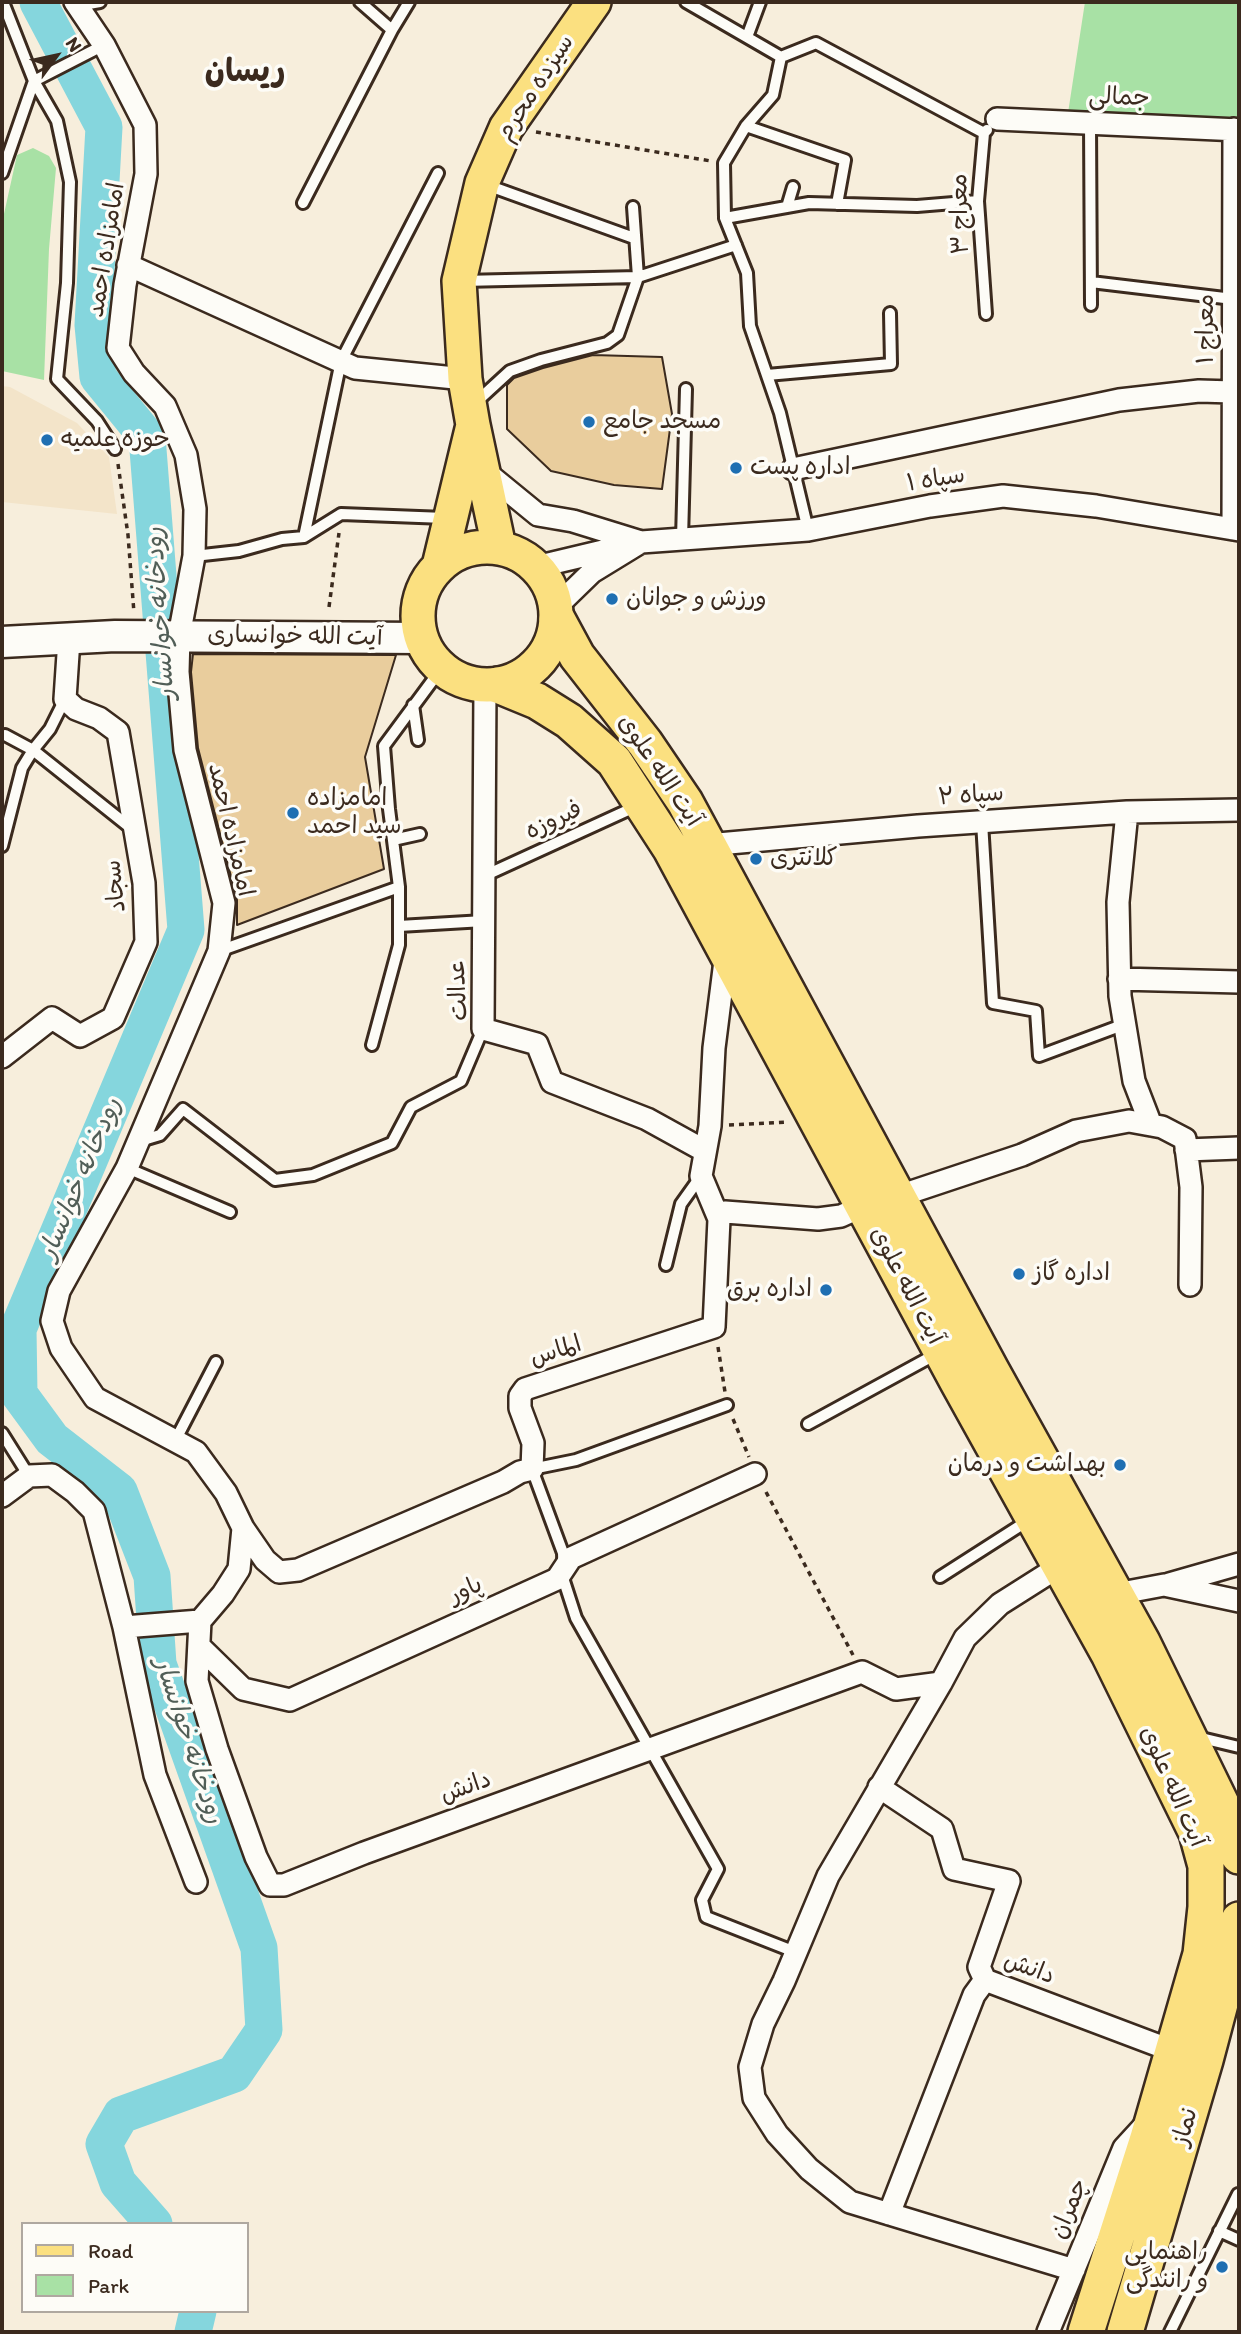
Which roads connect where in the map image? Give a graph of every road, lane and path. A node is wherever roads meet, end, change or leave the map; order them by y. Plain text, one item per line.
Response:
1 (4, 2) edge
2 (100, 2) edge
3 (359, 2) edge
4 (409, 2) edge
5 (594, 2) edge
6 (686, 2) edge
7 (760, 2) edge
8 (76, 4) edge
9 (392, 30) junction
10 (747, 37) junction
11 (104, 45) junction
12 (781, 57) junction
13 (34, 81) junction
14 (1090, 123) junction
15 (746, 126) junction
16 (990, 126) junction
17 (506, 128) junction
18 (1237, 130) edge
19 (724, 163) junction
20 (2, 173) edge
21 (438, 173) dead end
22 (482, 183) junction
23 (793, 187) dead end
24 (978, 201) junction
25 (303, 203) dead end
26 (837, 204) junction
27 (633, 207) dead end
28 (787, 207) junction
29 (725, 218) junction
30 (634, 238) junction
31 (736, 245) junction
32 (128, 265) junction
33 (638, 277) junction
34 (459, 281) junction
35 (1091, 282) junction
36 (1233, 299) junction
37 (1091, 305) dead end
38 (890, 313) dead end
39 (986, 314) dead end
40 (341, 362) junction
41 (767, 375) junction
42 (686, 389) dead end
43 (1233, 392) junction
44 (469, 404) junction
45 (115, 449) joint
46 (482, 470) junction
47 (793, 470) junction
48 (341, 514) junction
49 (451, 518) junction
50 (807, 530) junction
51 (1236, 530) edge
52 (304, 537) junction
53 (682, 538) junction
54 (641, 541) junction
55 (499, 547) junction
56 (194, 556) junction
57 (439, 566) junction
58 (536, 567) junction
59 (329, 607) dead end
60 (557, 613) junction
61 (136, 636) junction
62 (180, 636) junction
63 (421, 638) junction
64 (69, 639) junction
65 (2, 642) edge
66 (441, 668) junction
67 (492, 686) junction
68 (65, 699) junction
69 (413, 705) junction
70 (5, 735) dead end
71 (418, 740) dead end
72 (33, 750) junction
73 (642, 804) junction
74 (1239, 810) edge
75 (1127, 812) junction
76 (982, 822) junction
77 (135, 831) junction
78 (420, 834) dead end
79 (393, 840) junction
80 (707, 845) junction
81 (2, 846) edge
82 (484, 876) junction
83 (399, 887) junction
84 (484, 921) junction
85 (399, 926) junction
86 (219, 951) junction
87 (726, 952) junction
88 (1119, 979) junction
89 (1239, 982) edge
90 (1125, 1024) junction
91 (482, 1029) junction
92 (372, 1045) dead end
93 (2, 1057) edge
94 (817, 1120) junction
95 (1151, 1125) junction
96 (710, 1126) junction
97 (137, 1142) junction
98 (1239, 1148) edge
99 (1186, 1150) junction
100 (705, 1151) junction
101 (127, 1168) junction
102 (701, 1176) junction
103 (899, 1196) junction
104 (863, 1206) junction
105 (230, 1212) dead end
106 (719, 1219) junction
107 (666, 1265) dead end
108 (1190, 1285) dead end
109 (714, 1327) junction
110 (942, 1351) junction
111 (216, 1362) dead end
112 (727, 1405) junction
113 (808, 1424) dead end
114 (2, 1433) edge
115 (174, 1440) junction
116 (532, 1469) junction
117 (755, 1474) junction
118 (29, 1476) junction
119 (2, 1496) edge
120 (1033, 1517) junction
121 (243, 1528) junction
122 (1239, 1563) edge
123 (1060, 1566) junction
124 (564, 1569) junction
125 (940, 1577) dead end
126 (1164, 1585) junction
127 (1116, 1594) junction
128 (1239, 1601) edge
129 (200, 1621) junction
130 (124, 1628) junction
131 (198, 1646) junction
132 (862, 1672) junction
133 (941, 1683) junction
134 (1188, 1735) junction
135 (1239, 1747) edge
136 (650, 1749) junction
137 (879, 1787) junction
138 (1239, 1856) edge
139 (196, 1882) dead end
140 (1239, 1920) edge
141 (795, 1952) junction
142 (1223, 1962) edge
143 (985, 1980) junction
144 (1173, 2050) junction
145 (1155, 2115) junction
146 (1238, 2194) edge
147 (888, 2214) junction
148 (1219, 2231) junction
149 (1239, 2240) edge
150 (1074, 2270) junction
151 (1048, 2332) edge
152 (1086, 2332) edge
153 (1125, 2332) edge
154 (1170, 2332) edge

1 - 13 lane
2 - 8 lane
3 - 9 lane
4 - 9 lane
5 - 17 main road, سیزده محرم
6 - 10 lane
7 - 10 lane
8 - 11 street, امامزاده احمد
9 - 25 lane
10 - 12 lane
11 - 13 lane
11 - 32 street, امامزاده احمد
12 - 15 lane
12 - 16 lane
13 - 20 lane
13 - 45 lane
14 - 16 street, جمالی
14 - 18 street, جمالی
14 - 35 lane
15 - 19 lane
15 - 26 lane
16 - 24 lane, معراج ۳
17 - 19 path
17 - 22 main road, سیزده محرم
18 - 36 street, معراج ۱
19 - 29 lane
21 - 40 lane
22 - 30 lane
22 - 34 main road, سیزده محرم
23 - 28 lane
24 - 26 lane
24 - 39 lane, معراج ۳
26 - 28 lane
27 - 30 lane
28 - 29 lane
29 - 31 lane
30 - 33 lane
31 - 33 lane
31 - 41 lane
32 - 40 street
32 - 56 street, امامزاده احمد
33 - 34 lane
33 - 44 lane
34 - 44 main road, سیزده محرم
35 - 36 lane
35 - 37 lane
36 - 43 street, معراج ۱
38 - 41 lane
40 - 44 street
40 - 52 lane
41 - 47 lane
42 - 53 lane
43 - 47 street
43 - 51 street, معراج ۱
44 - 46 main road
44 - 49 main road
45 - 61 path
46 - 54 street
46 - 55 main road
47 - 50 lane
48 - 49 lane
48 - 52 lane
48 - 59 path
49 - 57 main road
50 - 51 street, سپاه ۱
50 - 53 street, سپاه ۱
52 - 56 lane
53 - 54 street, سپاه ۱
54 - 58 street
54 - 60 street
55 - 57 main road
55 - 58 main road
56 - 62 street, امامزاده احمد
57 - 63 main road
58 - 60 main road
60 - 67 main road
60 - 80 highway, آیت الله علوی
61 - 62 main road, آیت الله خوانساری
61 - 64 main road, آیت الله خوانساری
62 - 63 main road, آیت الله خوانساری
62 - 86 street, امامزاده احمد
63 - 66 main road
64 - 65 main road, آیت الله خوانساری
64 - 68 street
66 - 67 main road
66 - 69 lane
67 - 73 highway, آیت الله علوی
67 - 82 street, عدالت
68 - 72 lane
68 - 77 street, سجاد
69 - 71 lane
69 - 79 lane
70 - 72 lane
72 - 77 lane
72 - 81 lane
73 - 82 lane, فیروزه
73 - 87 highway, آیت الله علوی
74 - 75 street, سپاه ۲
75 - 76 street, سپاه ۲
75 - 88 street
76 - 80 street, سپاه ۲
76 - 90 lane
77 - 93 street, سجاد
78 - 79 lane
79 - 83 lane
80 - 103 highway, آیت الله علوی
82 - 84 street, عدالت
83 - 85 lane
83 - 86 lane
84 - 85 lane
84 - 91 street, عدالت
85 - 92 lane
86 - 97 street, امامزاده احمد
87 - 94 highway, آیت الله علوی
87 - 96 street
88 - 89 street
88 - 90 street
90 - 95 street
91 - 97 lane
91 - 100 street, عدالت
94 - 96 path
94 - 104 highway, آیت الله علوی
95 - 99 street
95 - 103 street
96 - 100 street
97 - 101 street, امامزاده احمد
98 - 99 street
99 - 108 street
100 - 102 street
101 - 105 lane
101 - 115 street, امامزاده احمد
102 - 106 street
102 - 107 lane
103 - 127 highway, آیت الله علوی
104 - 106 street
104 - 110 highway, آیت الله علوی
106 - 109 street
109 - 112 path
109 - 116 street, الماس
110 - 113 lane
110 - 120 highway, آیت الله علوی
111 - 115 lane
112 - 116 lane
112 - 117 path
114 - 118 lane
115 - 121 street, امامزاده احمد
116 - 121 street
116 - 124 lane
117 - 124 street, پاور
117 - 132 path
118 - 119 street
118 - 130 street
120 - 123 highway, آیت الله علوی
120 - 125 lane
121 - 129 street
122 - 126 street
123 - 133 street
123 - 142 highway, آیت الله علوی
124 - 131 street, پاور
124 - 136 lane
126 - 127 street
126 - 128 street
127 - 134 highway, آیت الله علوی
129 - 130 street
129 - 131 street, دانش
130 - 139 street
131 - 136 street, دانش
132 - 133 street
132 - 136 street, دانش
133 - 137 street
134 - 135 lane
134 - 138 highway, آیت الله علوی
136 - 141 lane
137 - 141 street
137 - 143 street
140 - 142 highway, نماز
141 - 147 street
142 - 144 highway, نماز
142 - 153 highway, نماز
143 - 144 street, دانش
143 - 147 street, دانش
144 - 145 highway, نماز
145 - 150 street, چمران
145 - 152 highway, نماز
146 - 148 lane
147 - 150 street
148 - 149 lane
148 - 154 lane
150 - 151 street, چمران

